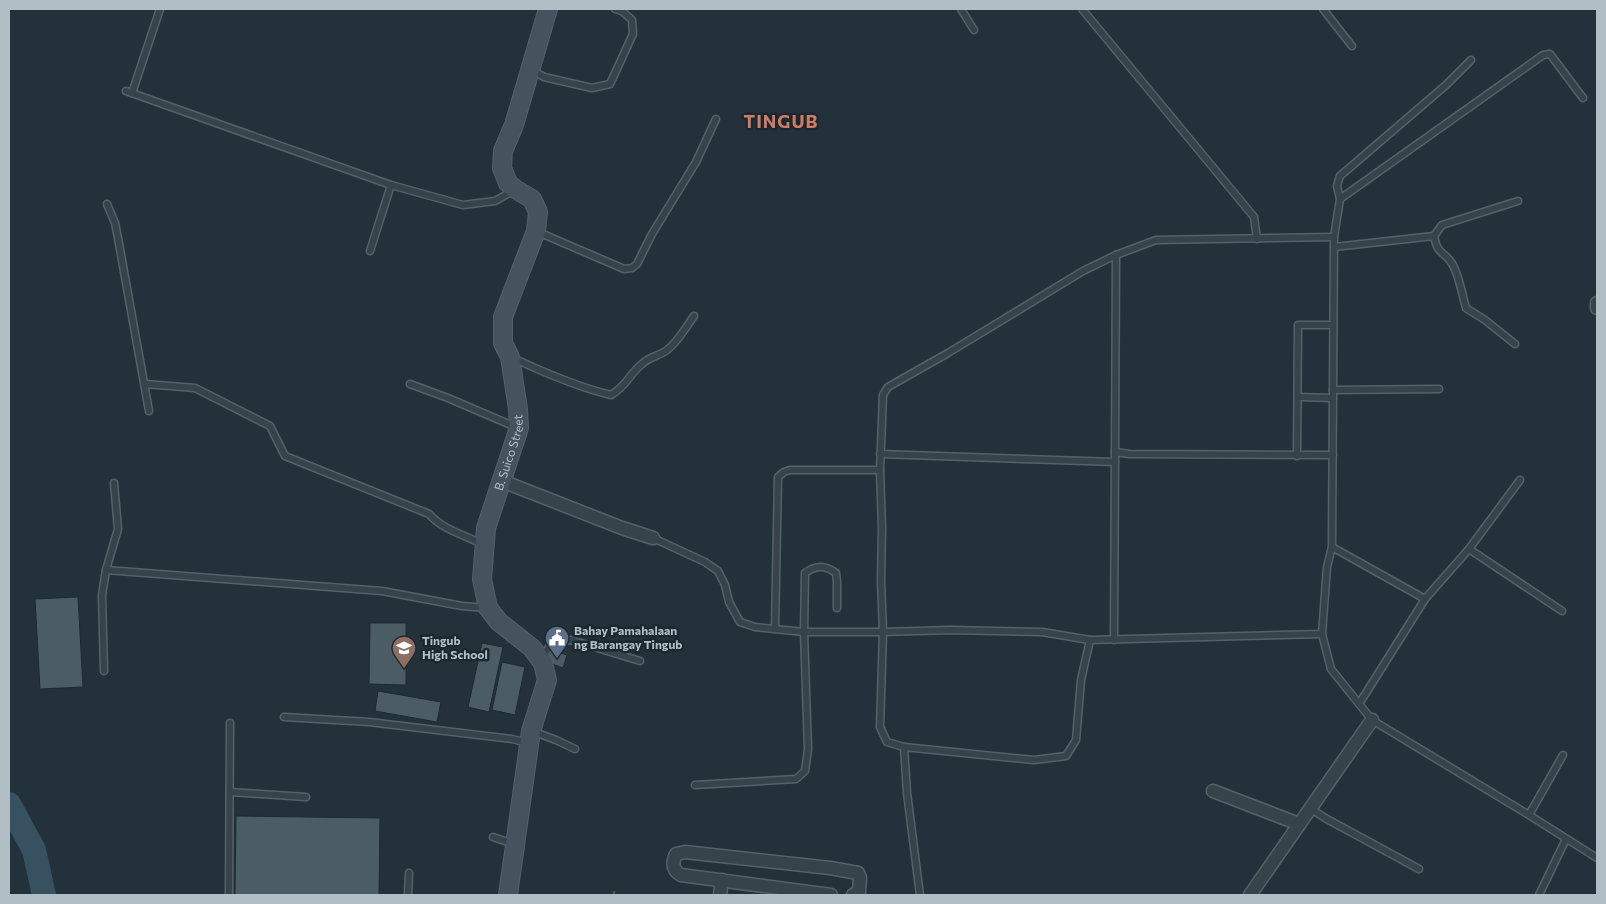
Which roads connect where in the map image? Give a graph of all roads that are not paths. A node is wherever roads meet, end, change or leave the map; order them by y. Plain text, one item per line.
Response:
1 (160, 9) edge
2 (548, 9) edge
3 (615, 9) edge
4 (961, 9) edge
5 (1085, 9) edge
6 (1323, 9) edge
7 (974, 30) dead end
8 (1352, 46) dead end
9 (1471, 60) dead end
10 (530, 70) junction
11 (1583, 98) dead end
12 (716, 119) dead end
13 (391, 185) junction
14 (515, 189) junction
15 (1340, 200) junction
16 (1518, 202) dead end
17 (107, 204) dead end
18 (536, 232) junction
19 (1434, 236) junction
20 (1334, 237) junction
21 (1257, 239) junction
22 (1334, 247) junction
23 (370, 251) dead end
24 (1116, 255) junction
25 (1597, 303) edge
26 (1597, 308) edge
27 (694, 316) dead end
28 (1333, 325) junction
29 (1515, 344) dead end
30 (510, 357) junction
31 (145, 384) junction
32 (410, 384) dead end
33 (1333, 390) junction
34 (1439, 390) dead end
35 (1298, 397) junction
36 (1333, 398) junction
37 (149, 412) dead end
38 (519, 428) junction
39 (1115, 452) junction
40 (880, 454) junction
41 (1333, 455) junction
42 (1297, 456) junction
43 (1115, 462) junction
44 (880, 470) junction
45 (1520, 480) dead end
46 (502, 481) junction
47 (114, 483) dead end
48 (653, 538) joint
49 (484, 545) junction
50 (1332, 547) junction
51 (1469, 548) junction
52 (106, 570) junction
53 (1425, 599) junction
54 (488, 608) junction
55 (838, 608) dead end
56 (1562, 611) dead end
57 (775, 628) junction
58 (804, 632) junction
59 (883, 632) junction
60 (1322, 634) junction
61 (1090, 640) junction
62 (1114, 640) junction
63 (541, 660) junction
64 (640, 661) dead end
65 (104, 671) dead end
66 (1359, 704) junction
67 (284, 717) dead end
68 (1372, 720) junction
69 (230, 723) dead end
70 (530, 737) junction
71 (904, 747) junction
72 (575, 749) dead end
73 (1563, 755) dead end
74 (696, 784) dead end
75 (1213, 791) dead end
76 (230, 792) junction
77 (306, 797) dead end
78 (1310, 808) junction
79 (1529, 815) junction
80 (1299, 824) junction
81 (493, 836) dead end
82 (1566, 839) junction
83 (515, 844) junction
84 (1597, 858) edge
85 (1419, 869) dead end
86 (409, 873) dead end
87 (722, 880) junction
88 (229, 895) edge
89 (408, 895) edge
90 (508, 895) edge
91 (720, 895) edge
92 (831, 895) edge
93 (853, 895) edge
94 (920, 895) edge
95 (1250, 895) edge
96 (1539, 895) edge

1 - 13 lane
2 - 10 street, B. Suico Street
3 - 10 lane
4 - 7 lane
5 - 21 lane
6 - 8 lane
9 - 15 lane
10 - 14 street, B. Suico Street
11 - 15 lane
12 - 18 lane
13 - 14 lane
13 - 23 lane
14 - 18 street, B. Suico Street
15 - 20 lane
16 - 19 lane
17 - 31 lane
18 - 30 street, B. Suico Street
19 - 22 lane
19 - 29 lane
20 - 21 lane
20 - 22 lane
21 - 24 lane
22 - 28 lane
24 - 39 lane
24 - 40 lane
25 - 26 street
27 - 30 lane
28 - 33 lane
28 - 35 lane
30 - 38 street, B. Suico Street
31 - 37 lane
31 - 49 lane
32 - 38 lane
33 - 34 lane
33 - 36 lane
35 - 36 lane
35 - 42 lane
36 - 41 lane
38 - 46 street, B. Suico Street
39 - 42 lane
39 - 43 lane
40 - 43 lane
40 - 44 lane
41 - 42 lane
41 - 50 lane
43 - 62 lane
44 - 57 lane
44 - 59 lane
45 - 51 lane
46 - 48 street
46 - 49 street, B. Suico Street
47 - 52 lane
48 - 57 lane
49 - 54 street, B. Suico Street
50 - 53 lane
50 - 60 lane
51 - 53 lane
51 - 56 lane
52 - 54 lane
52 - 65 lane
53 - 66 lane
54 - 63 street
55 - 58 lane
57 - 58 lane
58 - 59 lane
58 - 74 lane
59 - 61 lane
59 - 71 lane
60 - 62 lane
60 - 66 lane
61 - 62 lane
61 - 71 lane
63 - 64 lane
63 - 70 street
66 - 68 lane
67 - 70 lane
68 - 78 street
68 - 79 lane
69 - 76 lane
70 - 72 lane
70 - 83 street
71 - 94 lane
73 - 79 lane
75 - 80 street
76 - 77 lane
76 - 88 lane
78 - 80 street
78 - 85 lane
79 - 82 lane
80 - 95 street
81 - 83 lane
82 - 84 lane
82 - 96 lane
83 - 90 street
86 - 89 lane
87 - 91 street
87 - 92 street
87 - 93 street

